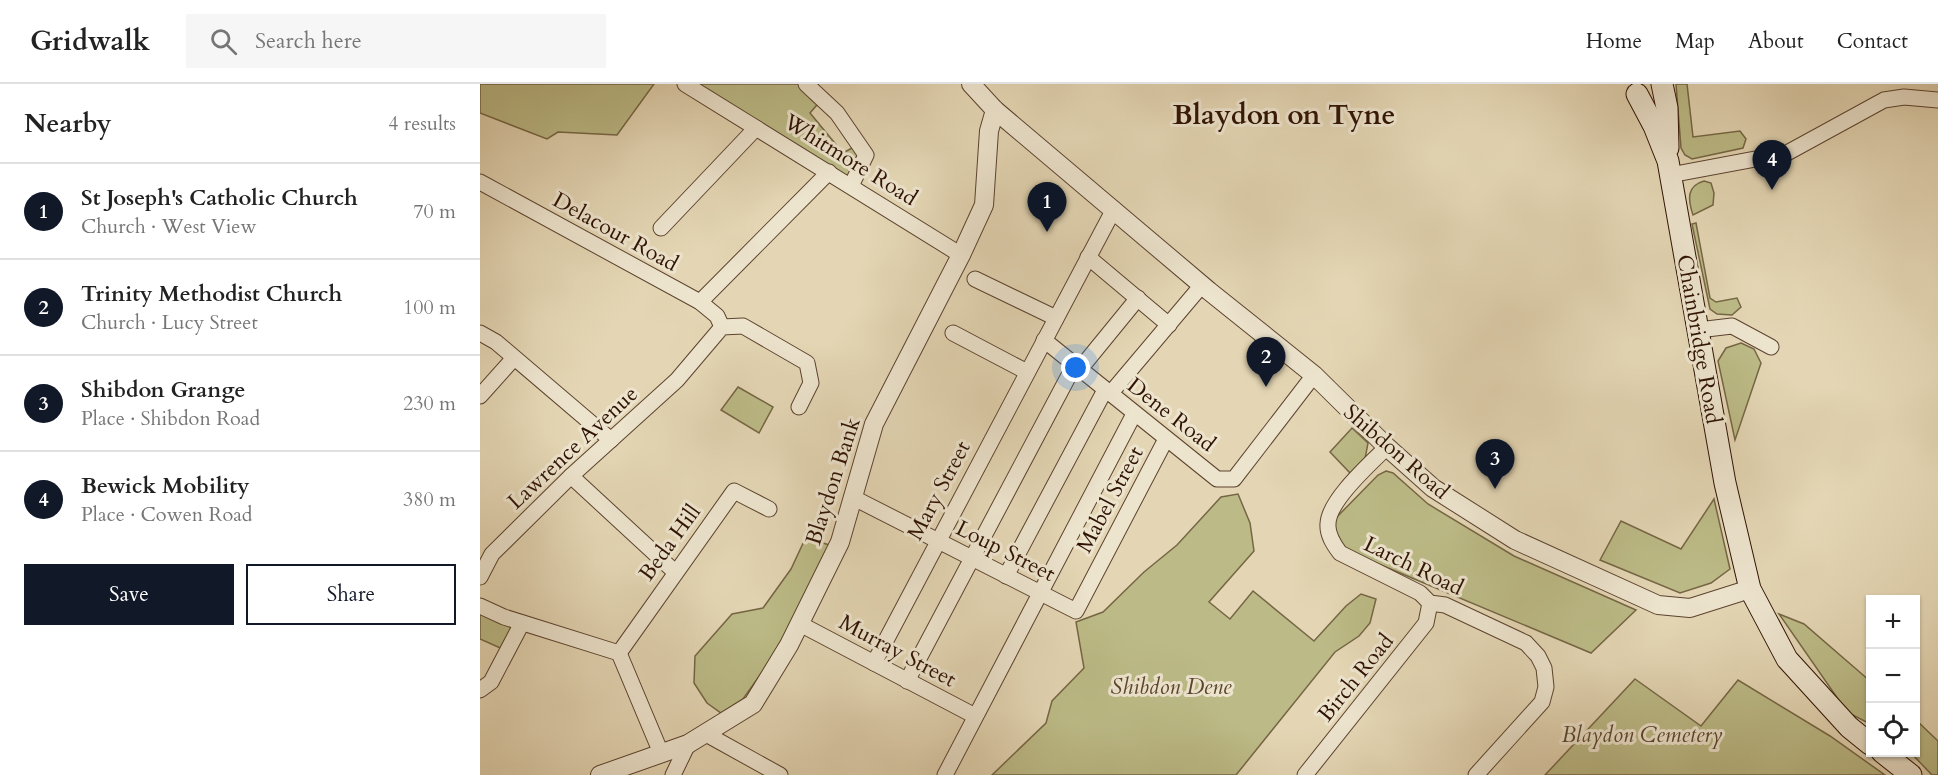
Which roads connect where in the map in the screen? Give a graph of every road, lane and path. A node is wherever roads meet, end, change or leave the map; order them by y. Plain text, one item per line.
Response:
1 (686, 84) edge
2 (806, 84) edge
3 (971, 84) edge
4 (1661, 84) edge
5 (1630, 88) edge
6 (1938, 100) edge
7 (995, 110) junction
8 (756, 128) junction
9 (1669, 168) junction
10 (829, 172) junction
11 (480, 182) edge
12 (851, 186) junction
13 (1114, 209) junction
14 (661, 228) dead end
15 (961, 255) junction
16 (1088, 257) junction
17 (975, 279) dead end
18 (1202, 285) junction
19 (1138, 298) junction
20 (699, 302) junction
21 (1056, 318) junction
22 (1169, 325) junction
23 (722, 327) junction
24 (1698, 330) junction
25 (480, 333) edge
26 (953, 333) dead end
27 (1044, 340) junction
28 (1771, 347) dead end
29 (514, 358) junction
30 (1077, 366) junction
31 (1027, 372) junction
32 (1314, 375) junction
33 (1107, 392) junction
34 (480, 396) edge
35 (799, 407) dead end
36 (1134, 414) junction
37 (1166, 439) junction
38 (611, 440) junction
39 (1387, 447) junction
40 (572, 476) junction
41 (852, 497) junction
42 (769, 509) dead end
43 (937, 541) junction
44 (972, 558) junction
45 (675, 572) junction
46 (1006, 576) junction
47 (480, 577) edge
48 (1750, 589) junction
49 (1041, 593) junction
50 (1430, 603) junction
51 (480, 606) edge
52 (1076, 611) joint
53 (522, 623) junction
54 (800, 624) junction
55 (619, 653) junction
56 (874, 663) junction
57 (907, 681) junction
58 (480, 690) edge
59 (975, 716) junction
60 (706, 734) junction
61 (1866, 741) edge
62 (688, 744) junction
63 (661, 753) junction
64 (1887, 757) edge
65 (600, 775) edge
66 (673, 775) edge
67 (780, 775) edge
68 (945, 775) edge
69 (1305, 775) edge
70 (1476, 775) edge
71 (1911, 775) edge

1 - 8 street, Whitmore Road
2 - 12 street
3 - 7 street, Shibdon Road
4 - 5 main road
4 - 9 main road
5 - 9 main road, Chainbridge Road
6 - 9 street
7 - 13 street, Shibdon Road
7 - 15 street, Blaydon Bank
8 - 10 street, Whitmore Road
8 - 14 street
9 - 24 main road, Chainbridge Road
10 - 12 street, Whitmore Road
10 - 20 street
11 - 20 street, Delacour Road
12 - 15 street, Whitmore Road
13 - 16 street, Mary Street
13 - 18 street, Shibdon Road
15 - 41 street, Blaydon Bank
16 - 19 street
16 - 21 street, Mary Street
17 - 21 street
18 - 22 street
18 - 32 street, Shibdon Road
19 - 22 street
19 - 30 street
20 - 23 street, Delacour Road
21 - 27 street, Mary Street
22 - 33 street
23 - 35 street
23 - 38 street, Lawrence Avenue
24 - 28 street
24 - 48 main road, Chainbridge Road
25 - 29 street
26 - 31 street
27 - 30 street, Dene Road
27 - 31 street, Mary Street
29 - 34 street
29 - 38 street
30 - 33 street, Dene Road
30 - 44 street
31 - 43 street, Mary Street
32 - 37 street, Dene Road
32 - 39 street, Shibdon Road
33 - 36 street, Dene Road
33 - 46 street
36 - 37 street, Dene Road
36 - 49 street
37 - 52 street, Mabel Street
38 - 40 street, Lawrence Avenue
39 - 48 street, Shibdon Road
39 - 50 street, Larch Road
40 - 45 street
40 - 47 street, Lawrence Avenue
41 - 43 street, Loup Street
41 - 54 street, Blaydon Bank
42 - 45 street, Beda Hill
43 - 44 street, Loup Street
43 - 56 street, Mary Street
44 - 46 street, Loup Street
44 - 57 street
45 - 55 street, Beda Hill
46 - 49 street, Loup Street
48 - 61 main road
49 - 52 street, Loup Street
49 - 59 street
50 - 69 street, Birch Road
50 - 70 street, Larch Road
51 - 53 street
53 - 55 street
53 - 58 street
54 - 56 street, Murray Street
54 - 60 street, Blaydon Bank
55 - 63 street
56 - 57 street, Murray Street
57 - 59 street, Murray Street
59 - 68 street
60 - 62 street, Blaydon Bank
60 - 67 street
62 - 63 street, Blaydon Bank
62 - 66 street
63 - 65 street, Blaydon Bank
64 - 71 main road

